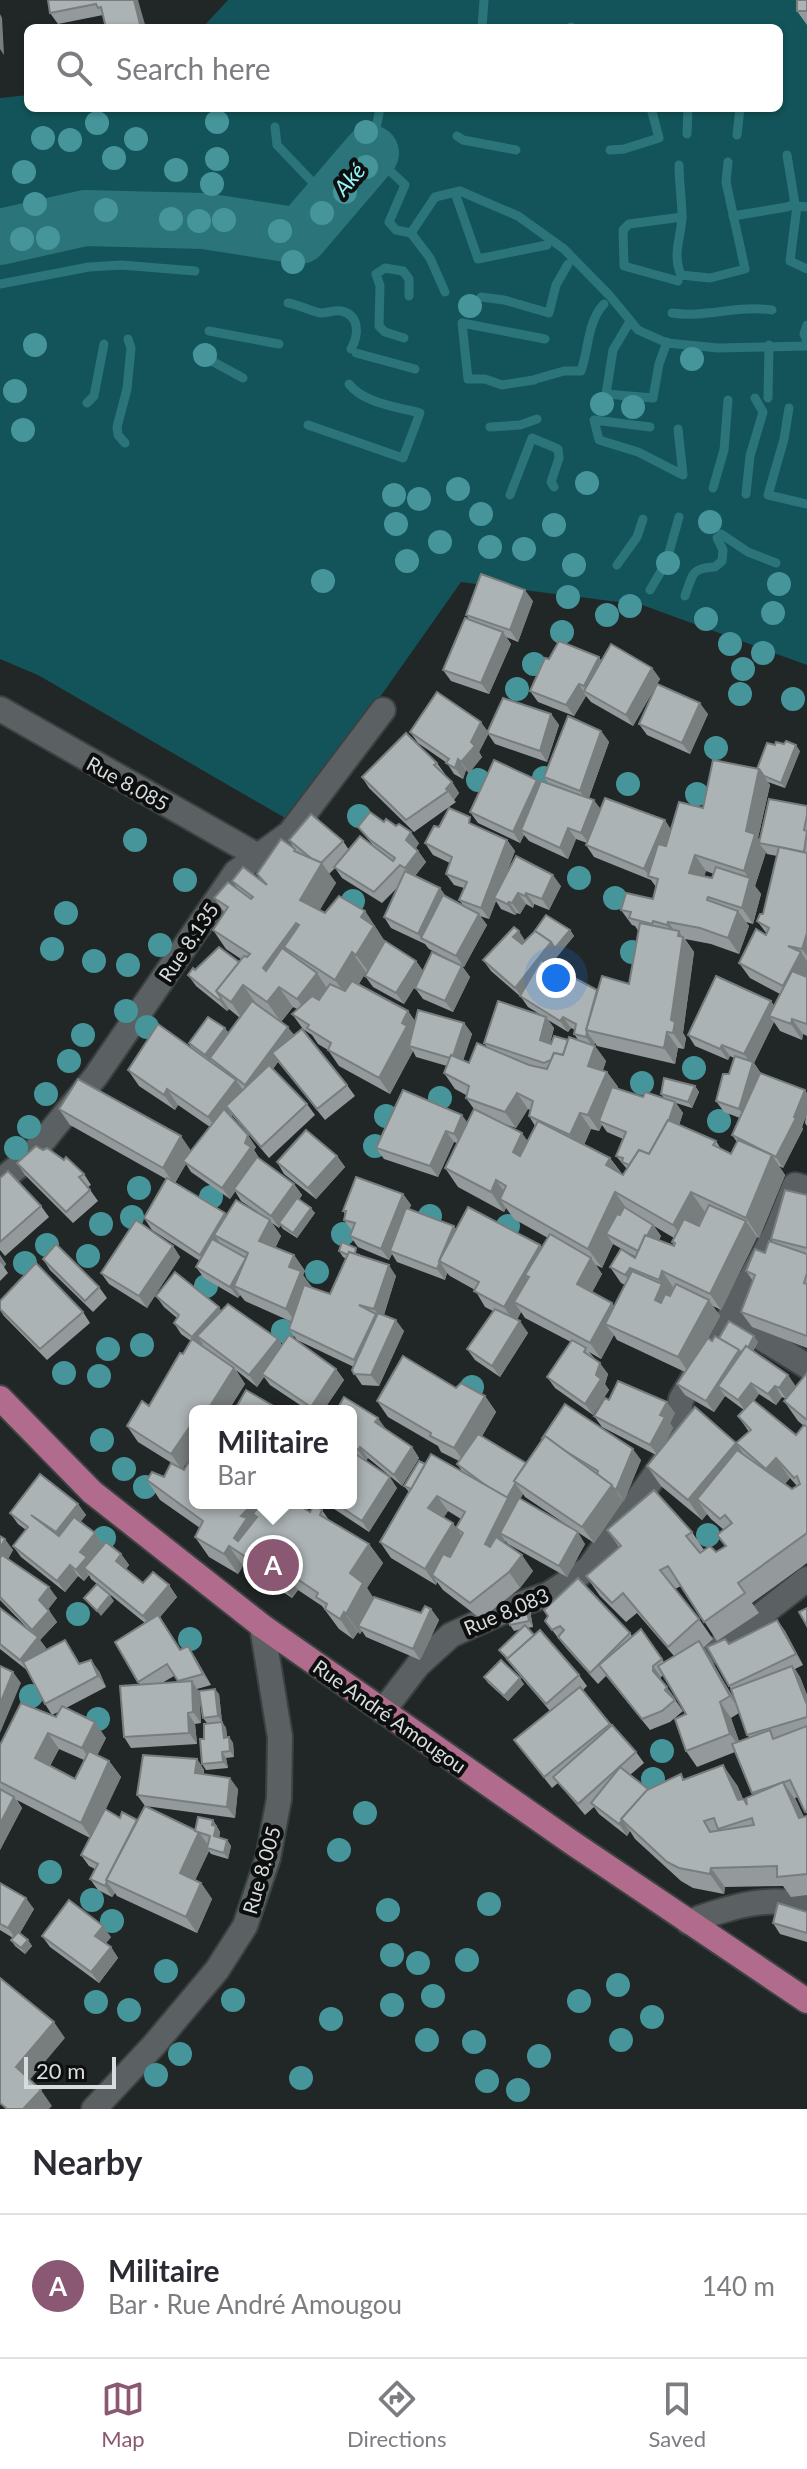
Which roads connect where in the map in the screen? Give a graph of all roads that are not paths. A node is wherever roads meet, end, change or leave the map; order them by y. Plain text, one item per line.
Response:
1 (0, 709) edge
2 (383, 710) dead end
3 (258, 856) junction
4 (0, 1181) edge
5 (807, 1188) edge
6 (729, 1318) junction
7 (807, 1366) edge
8 (0, 1398) edge
9 (807, 1579) edge
10 (262, 1626) junction
11 (715, 1651) edge
12 (383, 1711) junction
13 (807, 1905) edge
14 (688, 1922) junction
15 (807, 2001) edge
16 (94, 2109) edge

1 - 3 street, Rue 8.085
2 - 3 street, Rue 8.135
3 - 4 street, Rue 8.135
5 - 6 street, Rue 8.083
6 - 7 street
6 - 12 street, Rue 8.083
8 - 10 main road, Rue André Amougou
9 - 11 street
10 - 12 main road, Rue André Amougou
10 - 16 street, Rue 8.005
12 - 14 main road, Rue André Amougou
13 - 14 street
14 - 15 main road, Rue André Amougou

